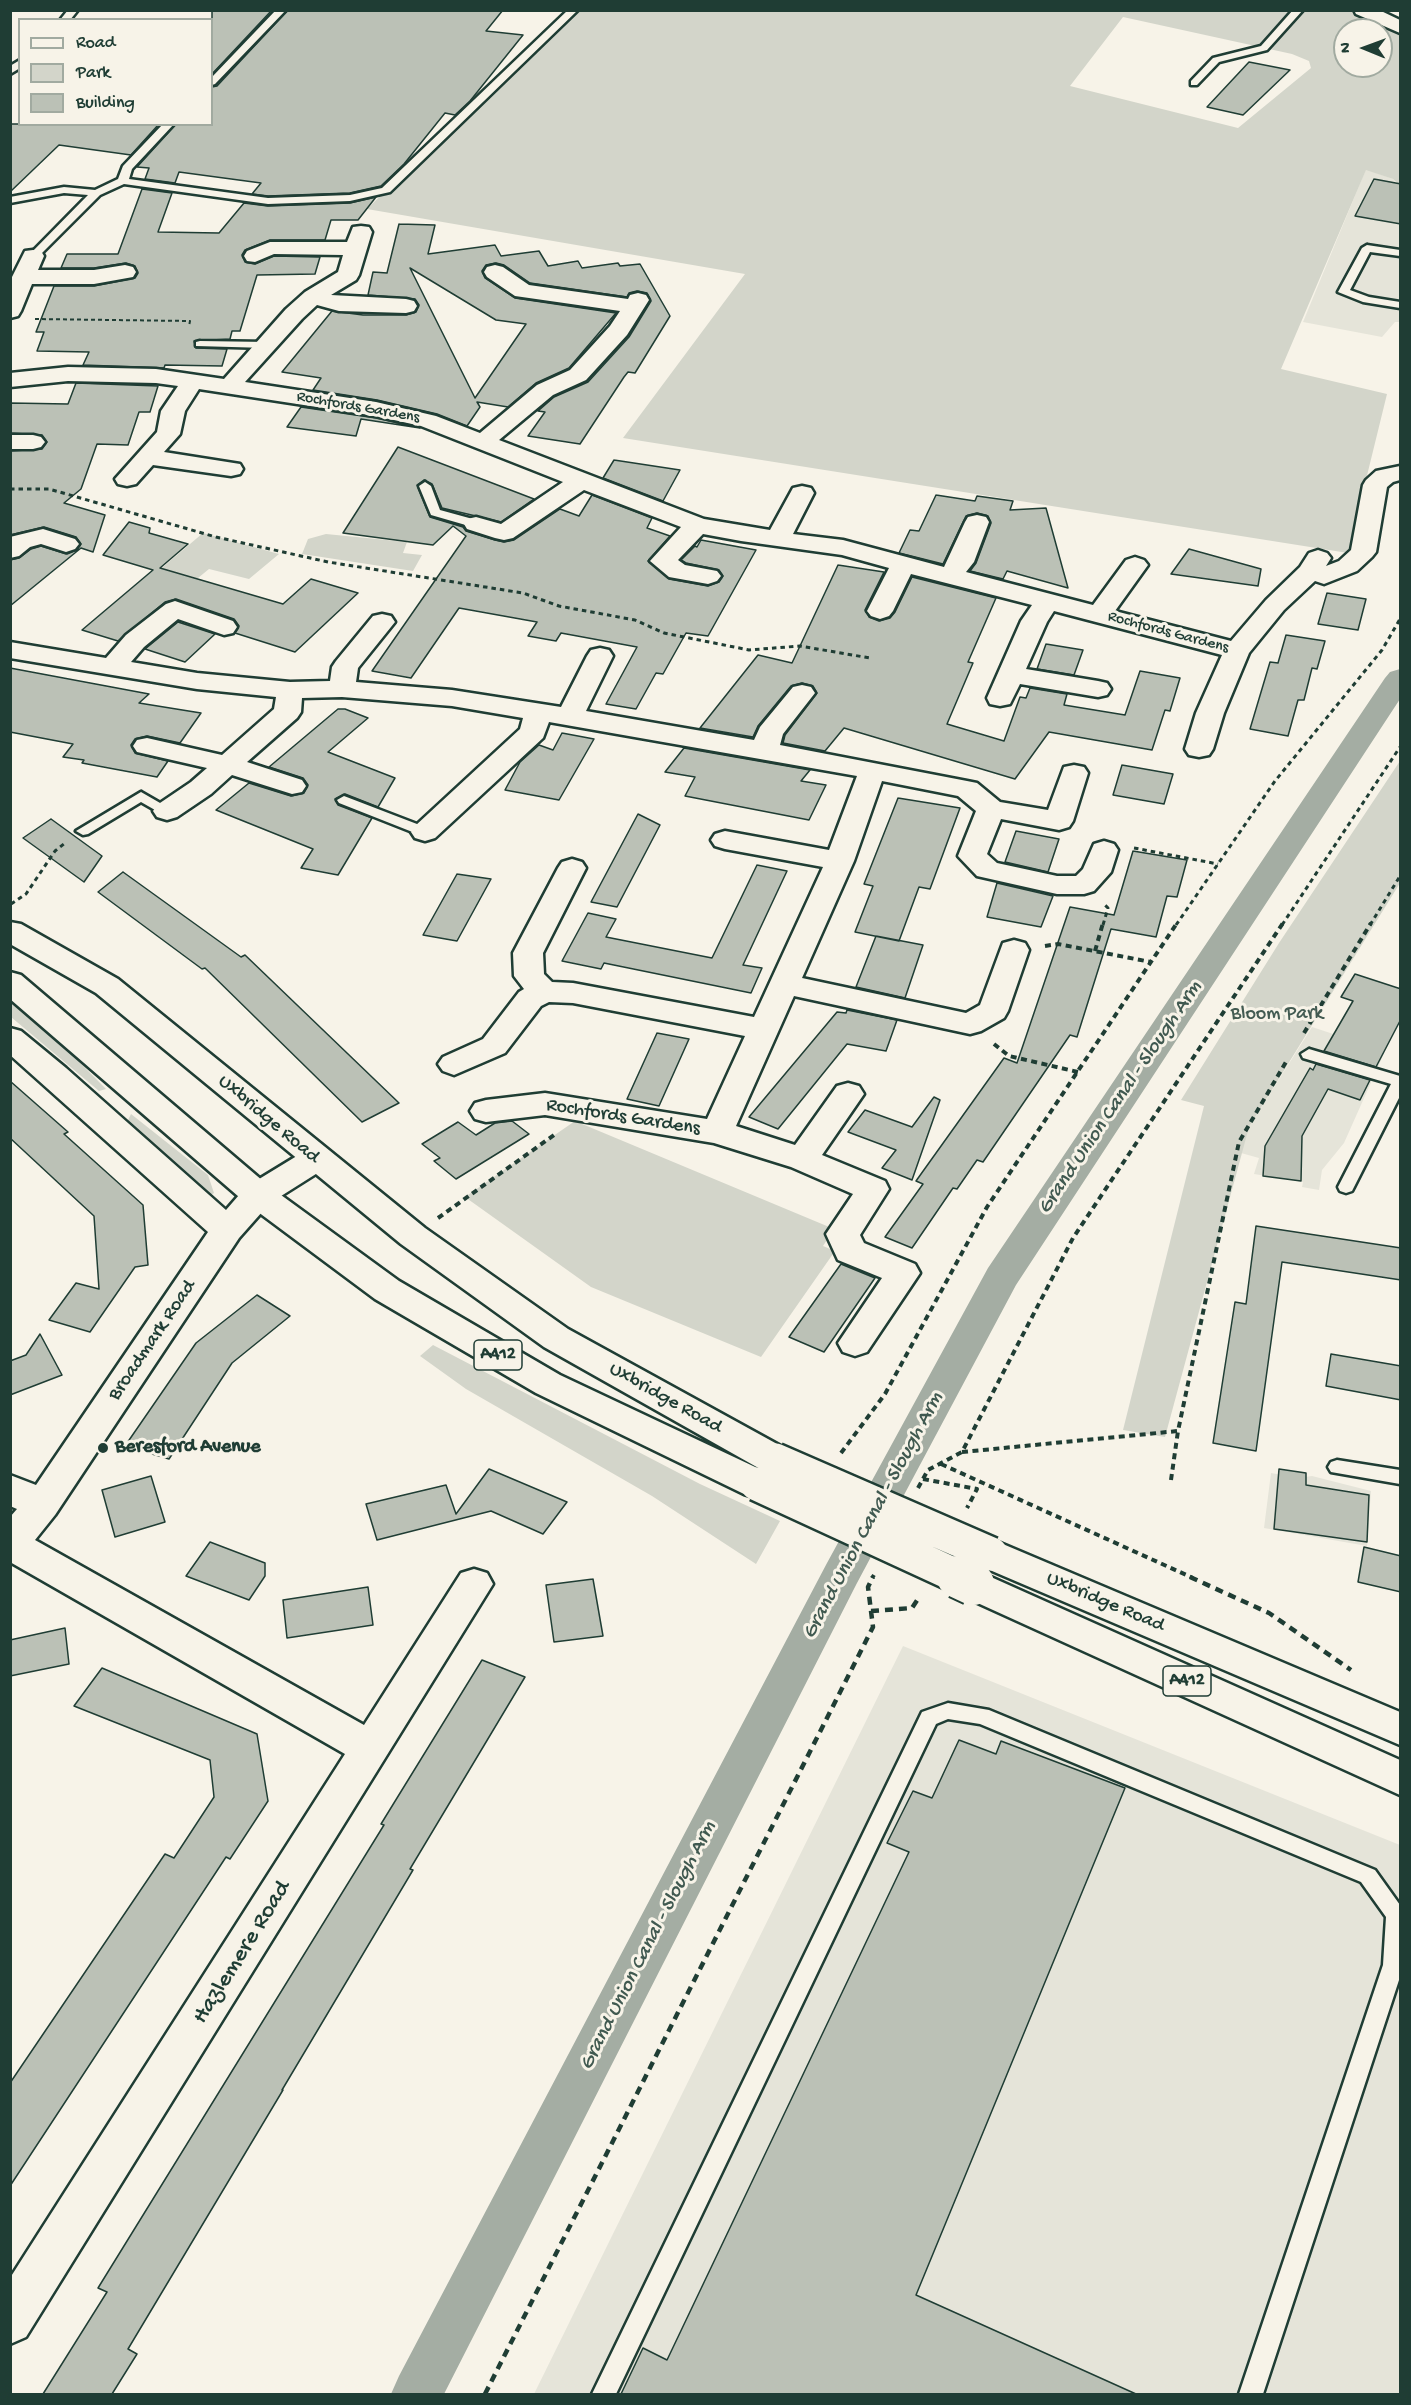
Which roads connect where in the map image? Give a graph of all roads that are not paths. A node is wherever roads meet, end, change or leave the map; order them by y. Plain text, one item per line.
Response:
1 (282, 10) edge
2 (573, 10) edge
3 (1299, 10) edge
4 (1363, 10) edge
5 (1401, 27) edge
6 (213, 81) edge
7 (1194, 83) dead end
8 (168, 126) edge
9 (123, 181) junction
10 (96, 194) junction
11 (10, 200) edge
12 (1401, 254) edge
13 (34, 255) joint
14 (255, 256) dead end
15 (125, 272) dead end
16 (495, 272) dead end
17 (23, 277) junction
18 (313, 297) junction
19 (406, 306) dead end
20 (1401, 306) edge
21 (10, 311) edge
22 (200, 344) road end
23 (267, 345) junction
24 (10, 380) edge
25 (192, 383) junction
26 (230, 387) junction
27 (484, 441) junction
28 (249, 450) dead end
29 (147, 458) junction
30 (1401, 473) edge
31 (127, 478) dead end
32 (580, 482) junction
33 (425, 486) dead end
34 (802, 493) dead end
35 (977, 522) dead end
36 (476, 524) joint
37 (697, 525) junction
38 (778, 539) junction
39 (66, 544) dead end
40 (11, 550) edge
41 (903, 564) junction
42 (1135, 565) dead end
43 (951, 575) junction
44 (708, 576) dead end
45 (1048, 602) junction
46 (880, 611) dead end
47 (1099, 615) junction
48 (382, 622) dead end
49 (224, 627) dead end
50 (10, 650) edge
51 (1237, 651) junction
52 (600, 656) dead end
53 (113, 667) junction
54 (342, 689) junction
55 (1098, 689) dead end
56 (290, 690) junction
57 (802, 693) dead end
58 (538, 713) junction
59 (571, 716) junction
60 (147, 746) dead end
61 (1199, 749) dead end
62 (764, 750) junction
63 (227, 764) junction
64 (873, 770) junction
65 (1074, 773) dead end
66 (292, 786) dead end
67 (344, 800) dead end
68 (991, 809) junction
69 (167, 811) joint
70 (83, 831) road end
71 (425, 832) joint
72 (725, 840) dead end
73 (1104, 850) road end
74 (840, 861) junction
75 (572, 868) dead end
76 (10, 931) edge
77 (1014, 950) road end
78 (10, 982) edge
79 (783, 984) junction
80 (544, 992) junction
81 (764, 1029) junction
82 (10, 1038) edge
83 (1309, 1054) dead end
84 (454, 1064) dead end
85 (1400, 1081) edge
86 (848, 1094) dead end
87 (486, 1111) dead end
88 (717, 1132) junction
89 (316, 1159) junction
90 (802, 1159) junction
91 (1346, 1187) dead end
92 (258, 1195) junction
93 (227, 1230) junction
94 (855, 1343) dead end
95 (1337, 1467) dead end
96 (766, 1472) junction
97 (1401, 1477) edge
98 (26, 1497) edge
99 (11, 1544) edge
100 (964, 1561) junction
101 (474, 1584) dead end
102 (1401, 1729) edge
103 (371, 1749) junction
104 (1401, 1778) edge
105 (10, 2321) edge
106 (603, 2394) edge
107 (1251, 2394) edge

1 - 6 lane
2 - 9 lane
3 - 7 lane
4 - 5 street
8 - 9 lane
9 - 10 lane
10 - 11 lane
10 - 13 lane
12 - 20 lane
13 - 17 street
14 - 18 street
15 - 17 street
16 - 27 street
17 - 21 street
18 - 19 street
18 - 23 street
22 - 23 lane
23 - 26 street
24 - 25 street, Rochfords Gardens
25 - 26 street, Rochfords Gardens
25 - 29 street
26 - 27 street, Rochfords Gardens
27 - 32 street, Rochfords Gardens
28 - 29 street
29 - 31 street
30 - 51 street, Rochfords Gardens
32 - 36 street
32 - 37 street, Rochfords Gardens
33 - 36 lane
34 - 38 street
35 - 43 street
37 - 38 street, Rochfords Gardens
37 - 44 street
38 - 41 street, Rochfords Gardens
39 - 40 street
41 - 43 street, Rochfords Gardens
41 - 46 street
42 - 47 street, Rochfords Gardens
43 - 45 street, Rochfords Gardens
45 - 47 street, Rochfords Gardens
45 - 55 street
47 - 51 street, Rochfords Gardens
48 - 54 street
49 - 53 street
50 - 53 street
51 - 61 street, Rochfords Gardens
52 - 59 street
53 - 56 street
54 - 56 street
54 - 58 street
56 - 63 street
57 - 62 street
58 - 59 street
58 - 71 street
59 - 62 street
60 - 63 street
62 - 64 street
63 - 66 street
63 - 69 street
64 - 68 street
64 - 74 street, Rochfords Gardens
65 - 68 street
67 - 71 lane
68 - 73 street
69 - 70 lane
72 - 74 street
74 - 79 street, Rochfords Gardens
75 - 80 street
76 - 89 street, Uxbridge Road / A412
77 - 79 street
78 - 92 street, Uxbridge Road / A412
79 - 81 street, Rochfords Gardens
80 - 81 street
80 - 84 street
81 - 88 street, Rochfords Gardens
82 - 93 street
83 - 85 lane
85 - 91 lane
86 - 90 street
87 - 88 street, Rochfords Gardens
88 - 90 street
89 - 92 street, Broadmark Road
89 - 96 street, Uxbridge Road / A412
90 - 94 street
92 - 93 street, Broadmark Road
92 - 96 street, Uxbridge Road / A412
93 - 98 street, Broadmark Road
95 - 97 lane
96 - 100 street, Uxbridge Road / A412, bridge
96 - 100 street, Uxbridge Road / A412, bridge
98 - 99 street, Broadmark Road
99 - 103 street
100 - 102 street, Uxbridge Road / A412
100 - 104 street, Uxbridge Road / A412
101 - 103 street, Hazlemere Road
103 - 105 street, Hazlemere Road
106 - 107 lane

